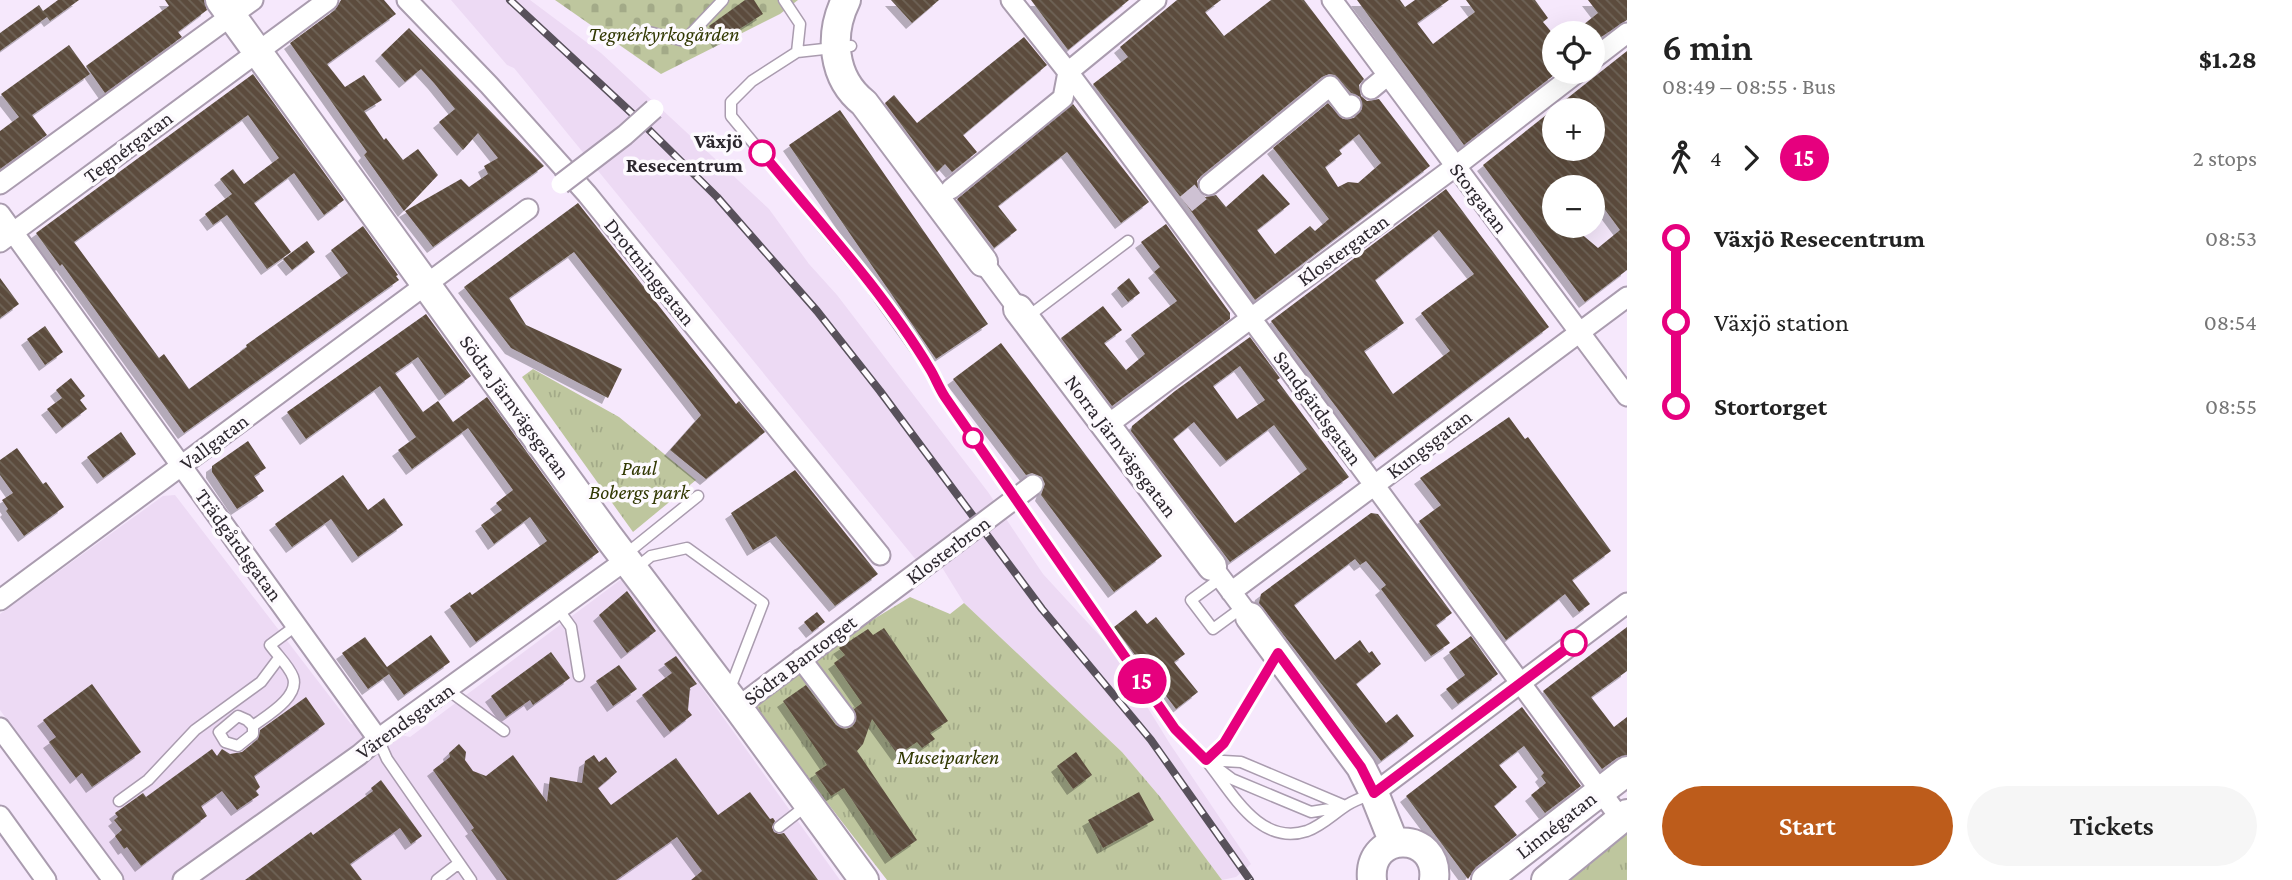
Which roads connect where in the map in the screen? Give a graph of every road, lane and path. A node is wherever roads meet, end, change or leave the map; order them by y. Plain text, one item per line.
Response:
1 (328, 0) edge
2 (407, 0) edge
3 (723, 0) edge
4 (784, 0) edge
5 (846, 0) edge
6 (863, 0) edge
7 (1011, 0) edge
8 (1156, 0) edge
9 (1332, 0) edge
10 (235, 5) edge
11 (645, 31) dead end
12 (1627, 33) edge
13 (843, 47) junction
14 (1605, 50) edge
15 (257, 52) junction
16 (797, 52) junction
17 (1068, 72) junction
18 (1388, 75) junction
19 (1562, 84) edge
20 (1371, 89) dead end
21 (1351, 105) dead end
22 (654, 108) dead end
23 (1456, 166) junction
24 (0, 184) edge
25 (561, 184) dead end
26 (1209, 186) tunnel mouth
27 (951, 189) dead end
28 (528, 209) dead end
29 (0, 214) edge
30 (7, 237) edge
31 (1128, 242) dead end
32 (983, 262) joint
33 (433, 279) junction
34 (1627, 297) edge
35 (1022, 314) junction
36 (1251, 317) junction
37 (1579, 332) junction
38 (1627, 396) edge
39 (1106, 426) junction
40 (182, 466) junction
41 (1374, 484) junction
42 (1033, 485) dead end
43 (698, 496) dead end
44 (880, 555) dead end
45 (627, 562) junction
46 (1231, 592) junction
47 (0, 600) edge
48 (1627, 603) edge
49 (558, 609) junction
50 (863, 613) joint
51 (296, 625) junction
52 (1278, 653) junction
53 (279, 658) junction
54 (801, 659) junction
55 (579, 676) dead end
56 (1521, 683) junction
57 (448, 690) junction
58 (733, 701) junction
59 (845, 716) dead end
60 (253, 726) dead end
61 (0, 728) edge
62 (504, 731) dead end
63 (378, 739) junction
64 (1206, 760) junction
65 (1627, 771) edge
66 (1602, 790) junction
67 (1374, 793) junction
68 (119, 801) dead end
69 (809, 803) junction
70 (1346, 806) junction
71 (0, 816) edge
72 (1624, 817) edge
73 (779, 827) dead end
74 (1402, 843) junction
75 (459, 863) junction
76 (1436, 879) edge
77 (46, 880) edge
78 (113, 880) edge
79 (183, 880) edge
80 (437, 880) edge
81 (471, 880) edge
82 (864, 880) edge
83 (1371, 880) edge
84 (1486, 880) edge
85 (1546, 880) edge

1 - 15 street
2 - 44 street, Drottninggatan
3 - 11 lane
4 - 16 lane
5 - 13 street, Norra Järnvägsgatan
6 - 13 street, Norra Järnvägsgatan
7 - 17 street, Sandgärdsgatan
8 - 17 street
9 - 18 street, Storgatan
10 - 15 street, Södra Järnvägsgatan
10 - 24 street
12 - 14 street
13 - 16 lane
13 - 32 street, Norra Järnvägsgatan
15 - 30 street, Tegnérgatan
15 - 33 street, Södra Järnvägsgatan
16 - 64 lane
17 - 27 street
17 - 36 street, Sandgärdsgatan
18 - 20 street
18 - 23 street, Storgatan
19 - 23 street, Klostergatan
21 - 26 street
22 - 25 street, bridge
23 - 36 street, Klostergatan
23 - 37 street, Storgatan
28 - 33 street, Vallgatan
29 - 30 street, Trädgårdsgatan
30 - 40 street, Trädgårdsgatan
31 - 35 lane
32 - 35 street, Norra Järnvägsgatan
33 - 40 street, Vallgatan
33 - 45 street, Södra Järnvägsgatan
34 - 37 street, Kungsgatan
35 - 39 street, Norra Järnvägsgatan
36 - 39 street, Klostergatan
36 - 41 street, Sandgärdsgatan
37 - 38 street, Storgatan
37 - 41 street, Kungsgatan
39 - 46 street, Norra Järnvägsgatan
40 - 47 street, Vallgatan
40 - 51 street, Trädgårdsgatan
41 - 46 street, Kungsgatan
41 - 56 street, Sandgärdsgatan
42 - 50 street, Klosterbron, bridge
43 - 45 lane
45 - 49 street, Värendsgatan
45 - 58 street, Södra Järnvägsgatan
45 - 58 lane
46 - 52 street, Norra Järnvägsgatan
48 - 56 street
49 - 55 lane
49 - 57 street, Värendsgatan
50 - 54 street, Södra Bantorget
51 - 53 lane
51 - 63 street, Trädgårdsgatan
52 - 64 lane
52 - 67 street, Norra Järnvägsgatan
53 - 60 lane
53 - 68 lane
54 - 58 street, Södra Bantorget
54 - 59 street
56 - 66 street, Sandgärdsgatan
56 - 67 street
57 - 62 lane
57 - 63 street, Värendsgatan
58 - 69 street, Södra Järnvägsgatan
61 - 78 street
63 - 75 lane, Trädgårdsgatan
63 - 79 street, Värendsgatan
64 - 70 lane
64 - 70 lane
64 - 70 lane
65 - 66 street, Linnégatan
66 - 72 street, Sandgärdsgatan
66 - 84 street, Linnégatan
67 - 70 lane
67 - 74 street, Norra Järnvägsgatan
69 - 73 lane
69 - 82 street, Södra Järnvägsgatan
71 - 77 street
72 - 85 street, Linnégatan
74 - 76 street, Norra Järnvägsgatan
74 - 83 street
75 - 80 lane
75 - 81 lane, Trädgårdsgatan

